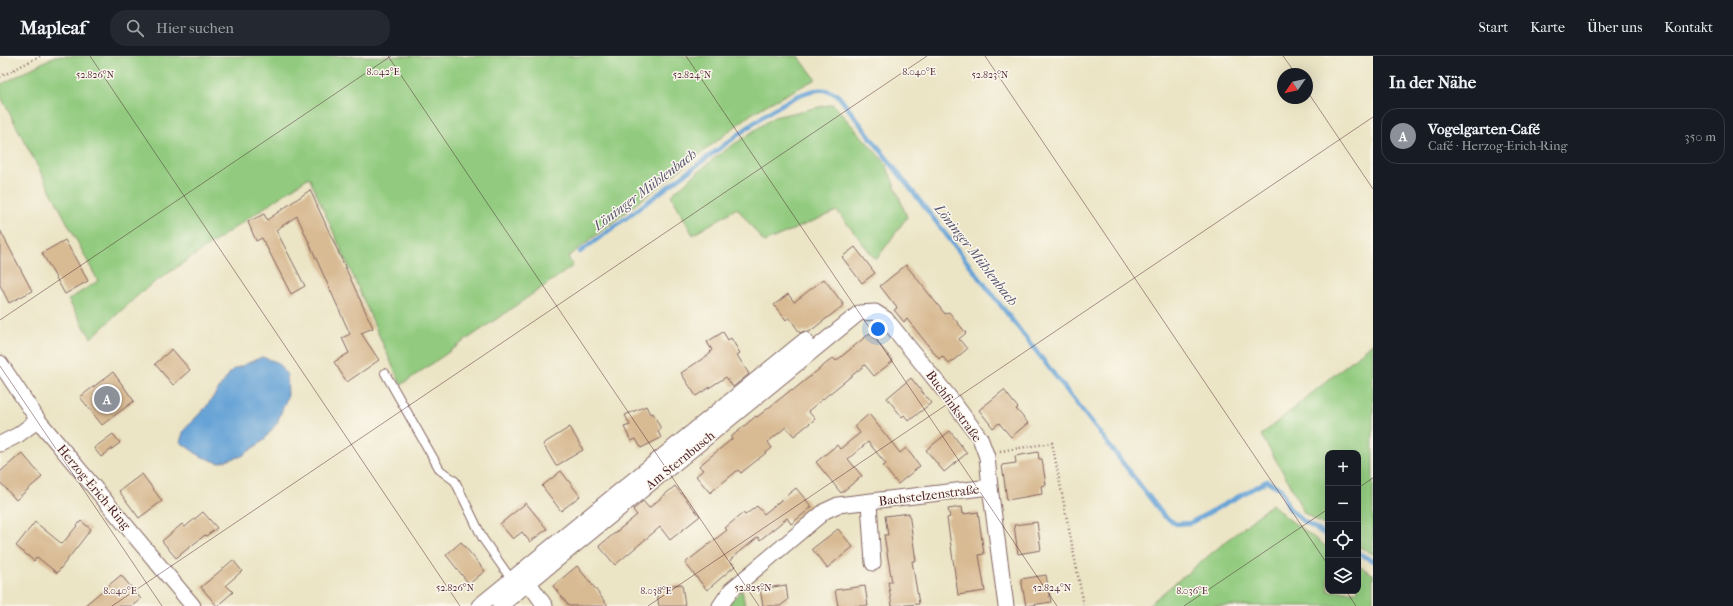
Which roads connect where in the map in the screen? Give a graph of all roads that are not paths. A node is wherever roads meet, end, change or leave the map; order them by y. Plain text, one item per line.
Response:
1 (859, 313) joint
2 (805, 340) dead end
3 (0, 363) edge
4 (385, 373) dead end
5 (38, 420) junction
6 (0, 444) edge
7 (647, 477) junction
8 (990, 487) junction
9 (869, 502) junction
10 (873, 563) dead end
11 (512, 579) junction
12 (528, 583) junction
13 (193, 606) edge
14 (479, 606) edge
15 (500, 606) edge
16 (545, 606) edge
17 (720, 606) edge
18 (1006, 606) edge

1 - 7 street, Am Sternbusch
1 - 8 street, Buchfinkstraße
2 - 7 street, Am Sternbusch
3 - 5 street, Herzog-Erich-Ring
4 - 11 lane
5 - 6 street
5 - 13 street, Herzog-Erich-Ring
7 - 11 street, Am Sternbusch
7 - 12 street, Am Sternbusch
8 - 9 street, Bachstelzenstraße
8 - 18 street, Buchfinkstraße
9 - 10 street, Bachstelzenstraße
9 - 17 street, Bachstelzenstraße
11 - 14 street, Am Sternbusch
12 - 15 street, Am Sternbusch
12 - 16 street

